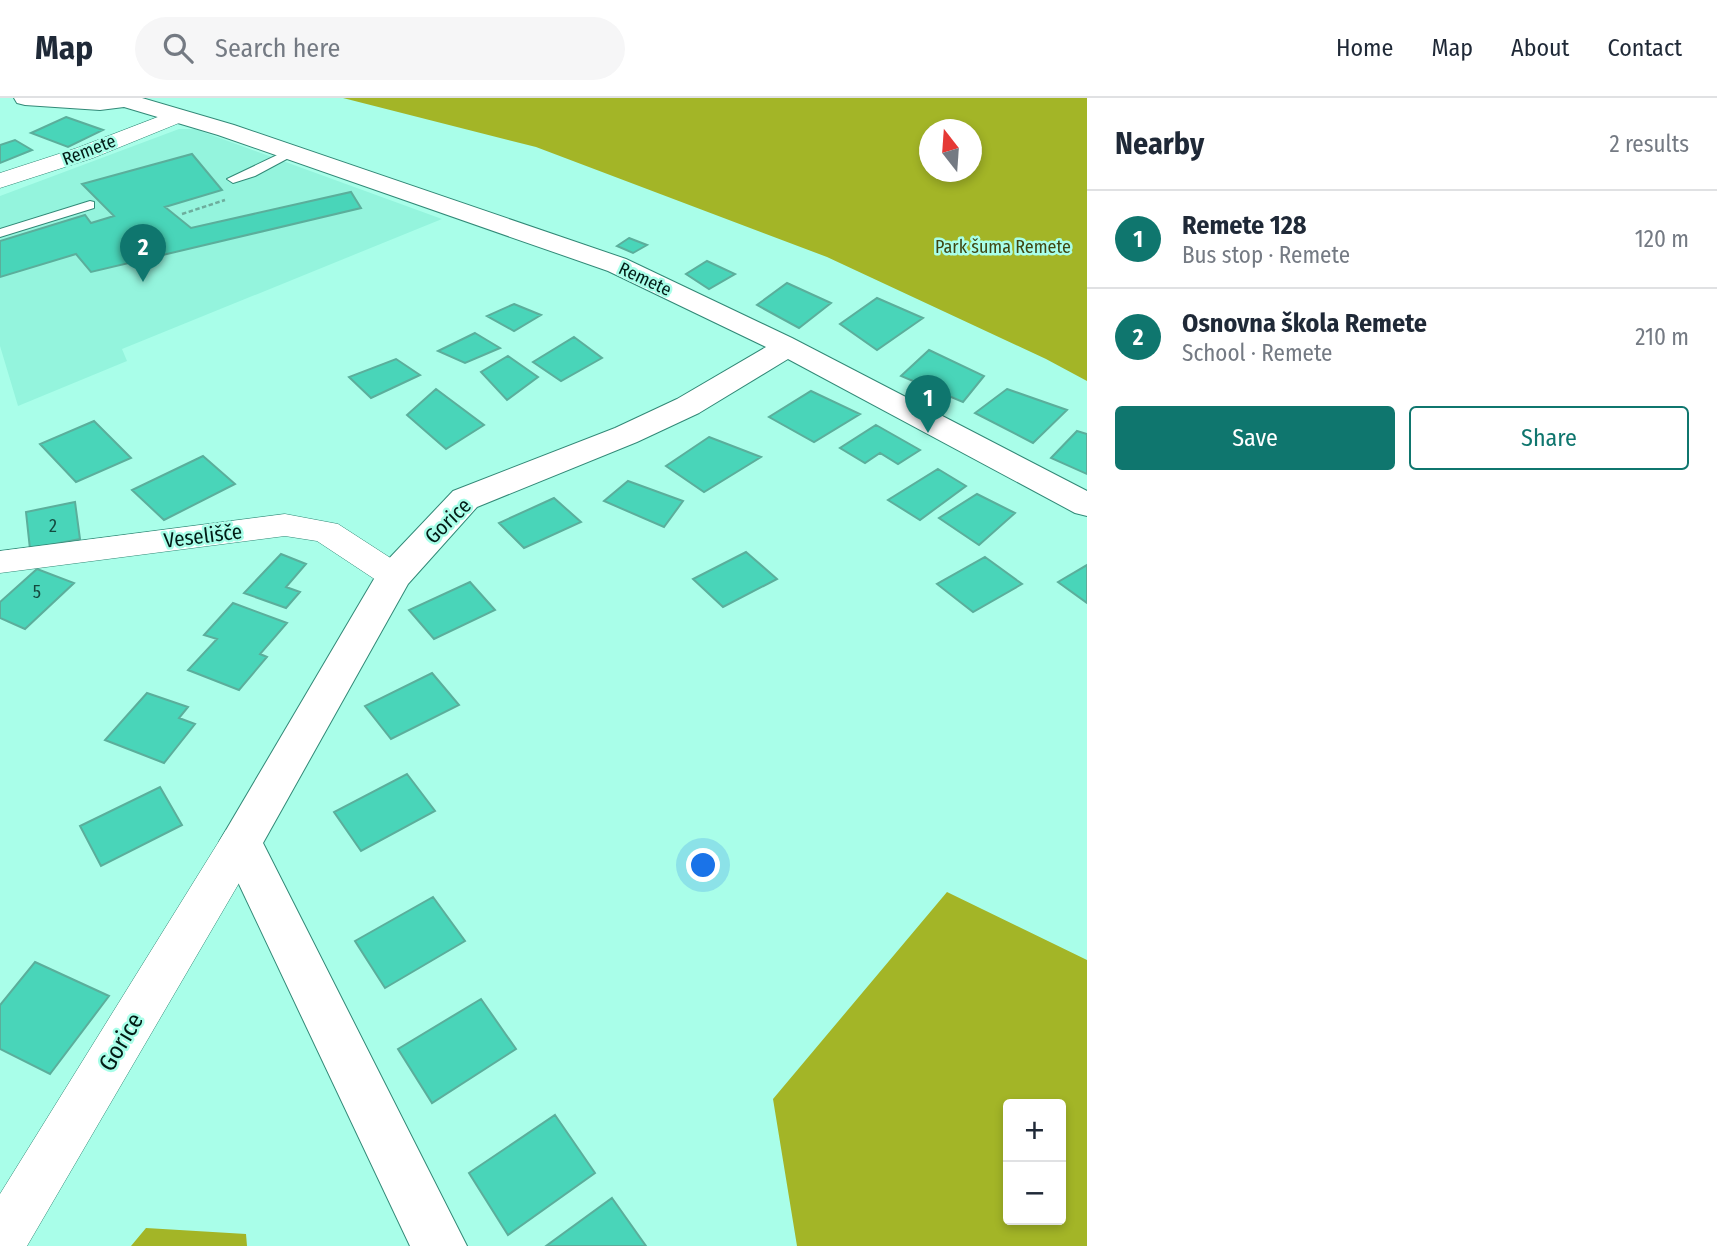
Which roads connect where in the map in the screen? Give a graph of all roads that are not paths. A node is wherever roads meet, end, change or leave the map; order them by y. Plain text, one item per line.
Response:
1 (25, 98) edge
2 (123, 99) edge
3 (176, 116) junction
4 (292, 152) junction
5 (233, 179) dead end
6 (0, 181) edge
7 (90, 205) dead end
8 (0, 233) edge
9 (782, 344) junction
10 (1087, 505) edge
11 (0, 562) edge
12 (394, 576) junction
13 (242, 842) junction
14 (0, 1242) edge
15 (439, 1246) edge

1 - 2 street, Remete
2 - 3 street, Remete
3 - 4 street, Remete
3 - 6 street, Remete
4 - 5 lane
4 - 9 street, Remete
7 - 8 lane
9 - 10 street, Remete
9 - 12 street, Gorice
11 - 12 street, Veselišče
12 - 13 street, Gorice
13 - 14 street, Gorice
13 - 15 street

